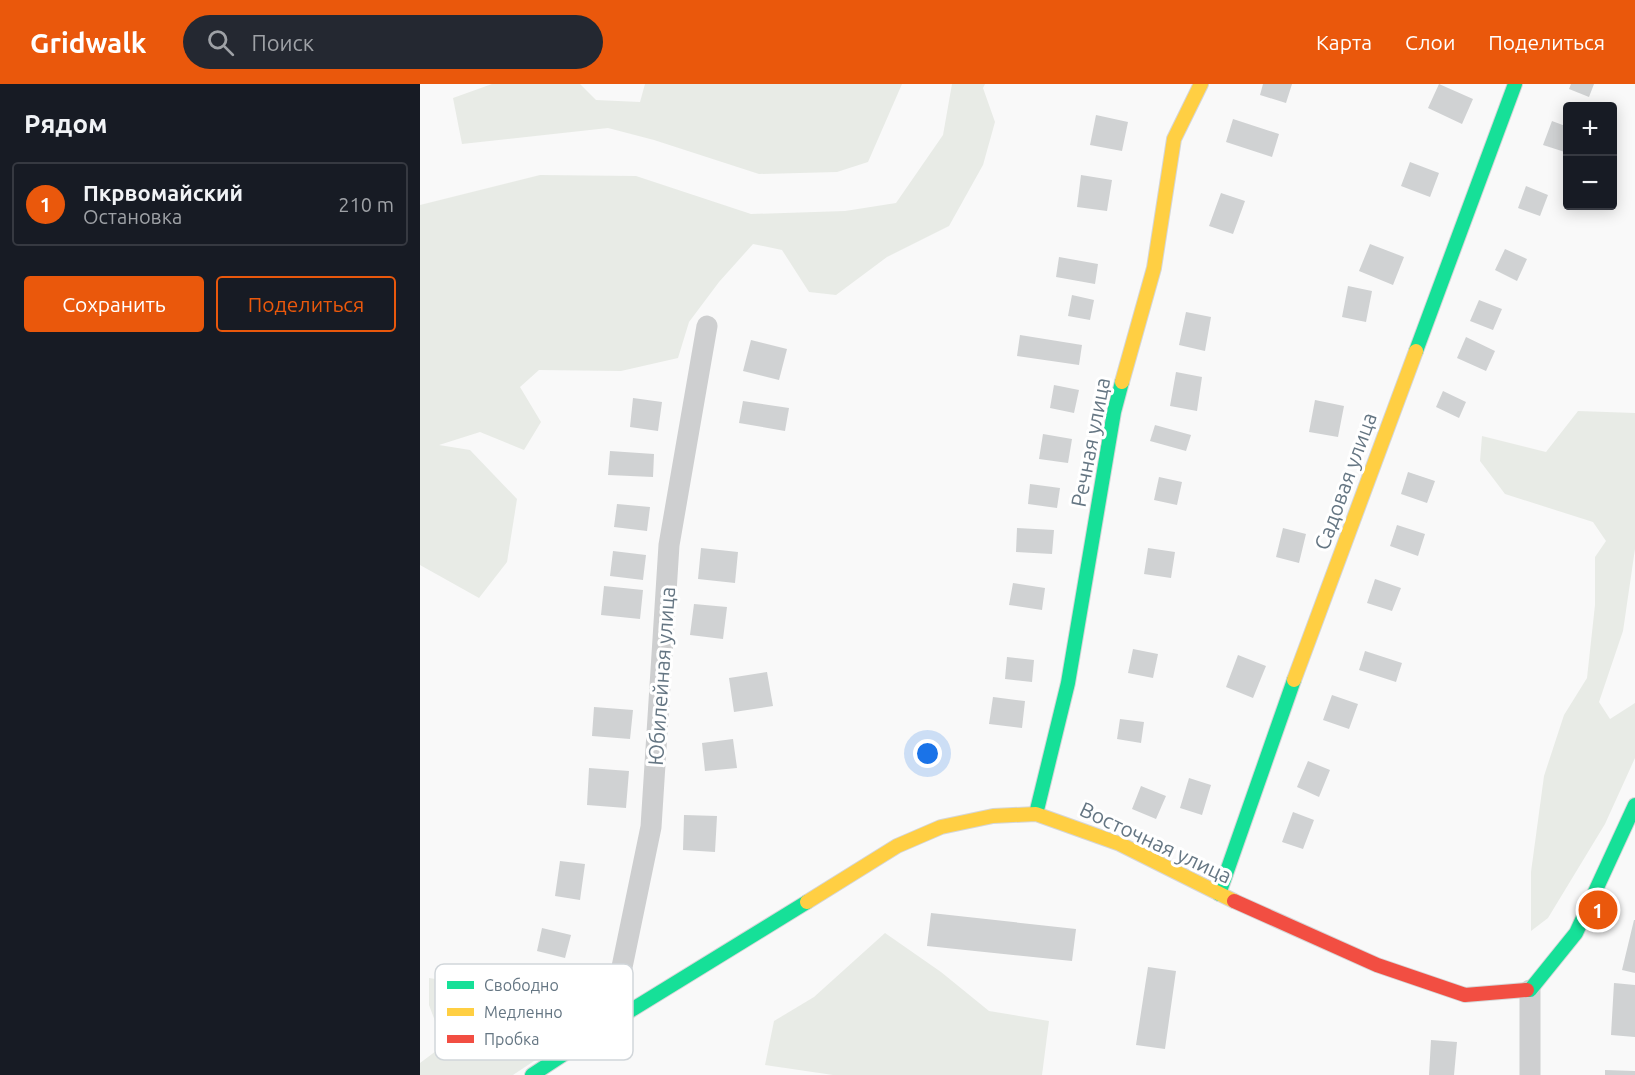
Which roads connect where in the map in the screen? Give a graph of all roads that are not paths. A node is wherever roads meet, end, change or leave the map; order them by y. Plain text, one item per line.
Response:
1 (1201, 84) edge
2 (1515, 84) edge
3 (707, 326) dead end
4 (1635, 805) edge
5 (1036, 814) junction
6 (1219, 894) junction
7 (623, 964) edge
8 (1530, 990) junction
9 (633, 1009) edge
10 (555, 1060) edge
11 (532, 1075) edge
12 (1530, 1075) edge

1 - 5 street, Речная улица
2 - 6 street, Садовая улица
3 - 7 street, Юбилейная улица
4 - 8 street
5 - 6 street, Восточная улица
5 - 9 street, Восточная улица
6 - 8 street, Восточная улица
8 - 12 street
10 - 11 street, Восточная улица

